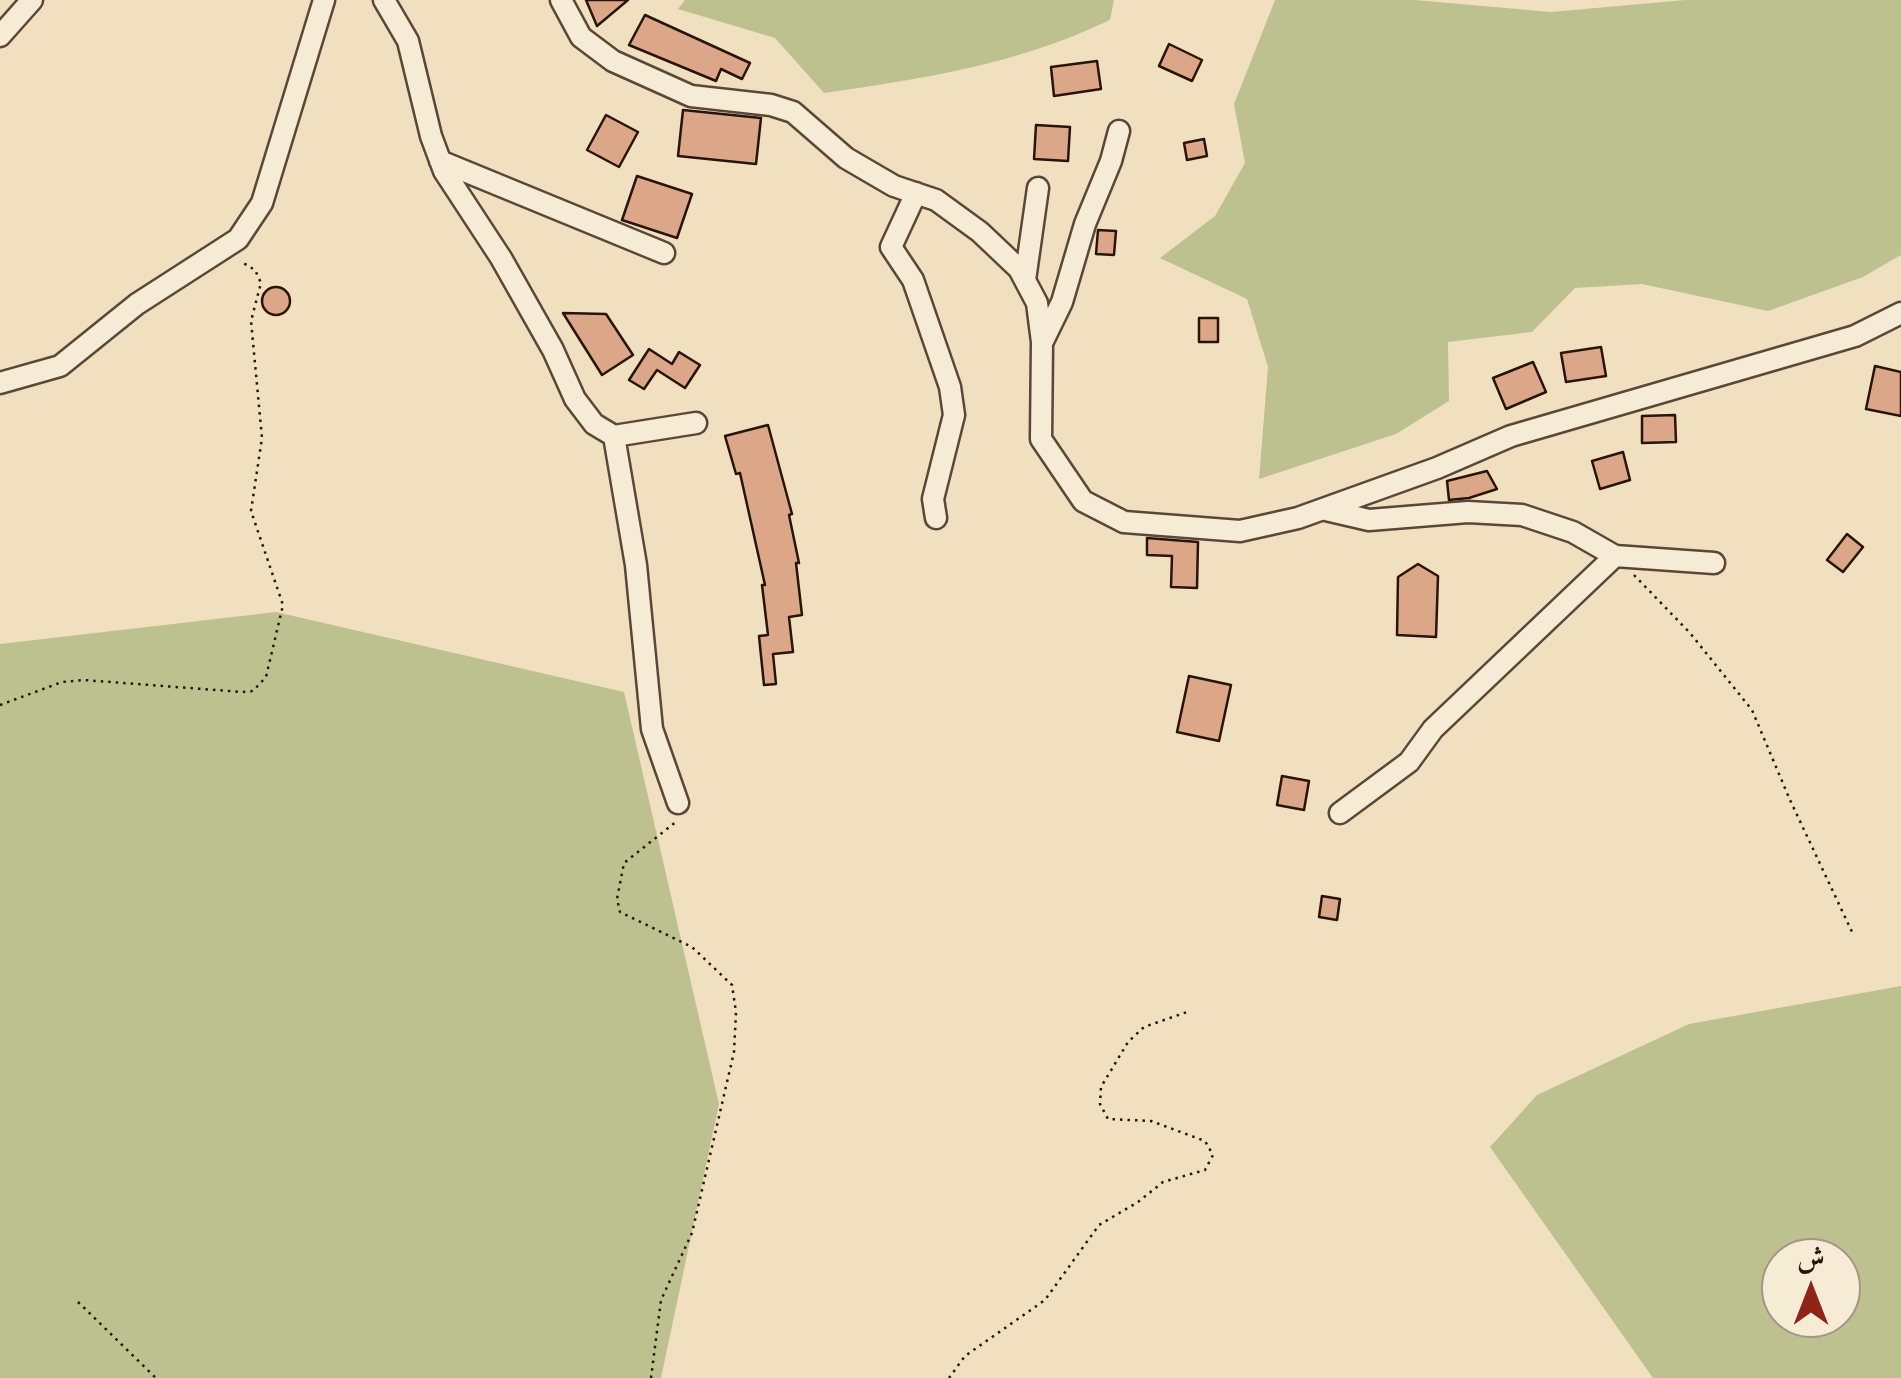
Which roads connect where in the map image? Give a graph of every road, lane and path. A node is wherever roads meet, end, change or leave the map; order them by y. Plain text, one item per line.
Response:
1 (32, 0) edge
2 (324, 0) edge
3 (384, 0) edge
4 (562, 0) edge
5 (0, 36) edge
6 (1119, 131) dead end
7 (440, 161) junction
8 (1038, 188) dead end
9 (916, 193) junction
10 (221, 250) junction
11 (664, 252) dead end
12 (1025, 280) junction
13 (1901, 314) edge
14 (1042, 342) junction
15 (0, 384) edge
16 (696, 424) dead end
17 (614, 436) junction
18 (1326, 510) junction
19 (936, 518) dead end
20 (1615, 556) junction
21 (1714, 563) dead end
22 (0, 705) edge
23 (678, 804) joint
24 (1340, 813) dead end
25 (1854, 934) dead end
26 (1190, 1011) dead end
27 (78, 1302) dead end
28 (156, 1378) edge
29 (651, 1378) edge
30 (950, 1378) edge

1 - 5 street
2 - 10 street
3 - 7 street
4 - 9 street
6 - 14 street
7 - 11 street
7 - 17 street
8 - 12 street
9 - 12 street
9 - 19 street
10 - 15 street
10 - 22 path
12 - 14 street
13 - 18 street
14 - 18 street
16 - 17 street
17 - 23 street
18 - 20 street
20 - 21 street
20 - 24 street
20 - 25 path
23 - 29 path
26 - 30 path
27 - 28 path

